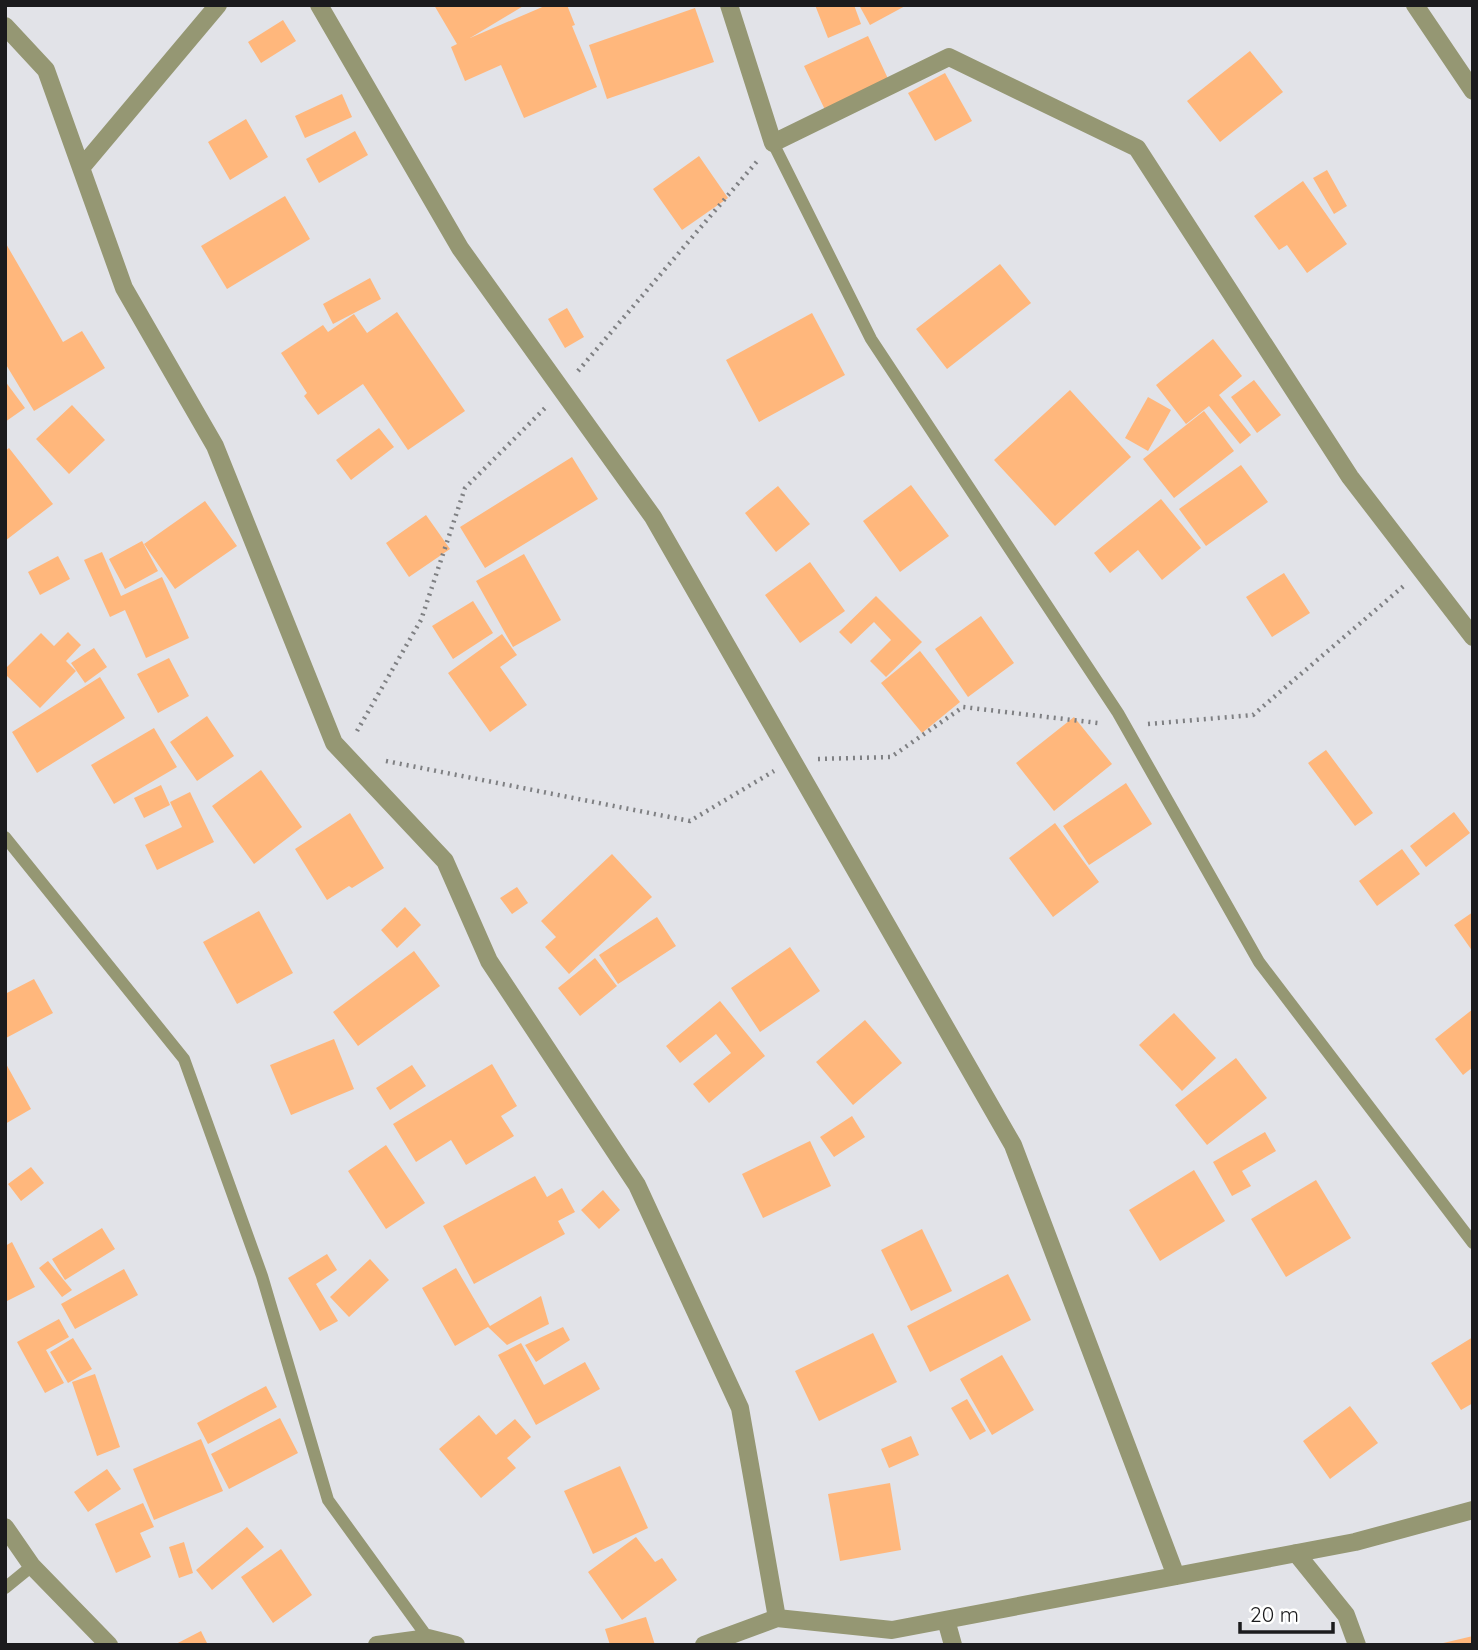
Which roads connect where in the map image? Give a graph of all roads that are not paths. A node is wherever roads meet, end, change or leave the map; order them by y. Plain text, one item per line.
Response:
1 (218, 5) edge
2 (318, 5) edge
3 (729, 5) edge
4 (1415, 5) edge
5 (5, 26) edge
6 (1473, 91) edge
7 (773, 142) junction
8 (81, 168) junction
9 (1473, 637) edge
10 (5, 836) edge
11 (1473, 1243) edge
12 (1473, 1510) edge
13 (5, 1527) edge
14 (1296, 1553) junction
15 (33, 1566) junction
16 (1177, 1576) junction
17 (5, 1588) edge
18 (777, 1618) junction
19 (946, 1620) junction
20 (428, 1638) junction
21 (109, 1645) edge
22 (377, 1645) edge
23 (456, 1645) edge
24 (704, 1645) edge
25 (953, 1645) edge
26 (1357, 1645) edge

1 - 8 street
2 - 16 street
3 - 7 street
4 - 6 street
5 - 8 street
7 - 9 street
7 - 11 lane
8 - 18 street
10 - 20 lane
12 - 14 street
13 - 15 street
14 - 16 street
14 - 26 street
15 - 17 lane
15 - 21 street
16 - 19 street
18 - 19 street
18 - 24 street
19 - 25 street
20 - 22 street
20 - 23 street

